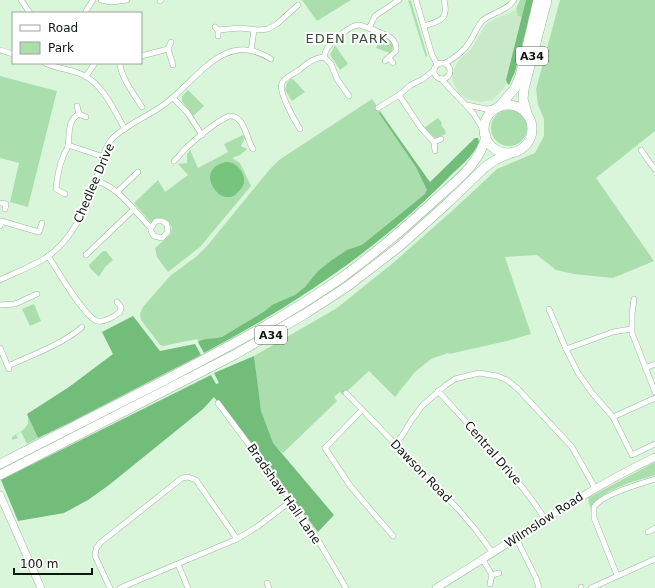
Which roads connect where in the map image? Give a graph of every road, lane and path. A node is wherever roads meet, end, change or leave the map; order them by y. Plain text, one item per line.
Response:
1 (21, 0) edge
2 (93, 0) edge
3 (101, 0) edge
4 (128, 0) edge
5 (399, 0) edge
6 (416, 0) edge
7 (444, 0) edge
8 (514, 0) edge
9 (538, 0) edge
10 (547, 0) edge
11 (298, 5) dead end
12 (86, 11) edge
13 (29, 12) edge
14 (424, 26) junction
15 (369, 28) junction
16 (254, 30) junction
17 (217, 31) dead end
18 (171, 42) dead end
19 (168, 49) junction
20 (0, 50) edge
21 (251, 51) junction
22 (12, 54) edge
23 (142, 56) edge
24 (324, 57) junction
25 (455, 58) junction
26 (271, 59) dead end
27 (393, 63) dead end
28 (445, 63) junction
29 (47, 64) edge
30 (94, 64) edge
31 (120, 64) edge
32 (437, 64) junction
33 (173, 65) dead end
34 (434, 71) junction
35 (449, 73) junction
36 (86, 76) junction
37 (439, 78) junction
38 (423, 79) junction
39 (452, 90) junction
40 (399, 95) junction
41 (349, 96) dead end
42 (173, 98) junction
43 (466, 105) junction
44 (77, 106) dead end
45 (142, 107) dead end
46 (378, 108) dead end
47 (498, 108) junction
48 (79, 114) junction
49 (526, 114) junction
50 (86, 117) dead end
51 (125, 129) junction
52 (300, 129) dead end
53 (202, 135) junction
54 (485, 135) junction
55 (441, 139) dead end
56 (434, 142) junction
57 (68, 145) junction
58 (253, 148) dead end
59 (641, 150) dead end
60 (435, 151) dead end
61 (513, 152) junction
62 (104, 158) junction
63 (174, 161) dead end
64 (655, 168) edge
65 (138, 172) dead end
66 (96, 181) junction
67 (117, 192) junction
68 (65, 194) dead end
69 (0, 203) edge
70 (7, 206) dead end
71 (134, 210) junction
72 (42, 223) dead end
73 (0, 226) edge
74 (151, 228) dead end
75 (86, 255) dead end
76 (48, 256) junction
77 (0, 280) edge
78 (37, 294) dead end
79 (634, 299) dead end
80 (117, 302) dead end
81 (0, 305) edge
82 (549, 309) dead end
83 (82, 327) dead end
84 (631, 329) junction
85 (0, 348) edge
86 (566, 349) junction
87 (655, 364) edge
88 (645, 368) junction
89 (438, 391) junction
90 (655, 392) edge
91 (346, 393) dead end
92 (655, 398) edge
93 (218, 403) dead end
94 (362, 410) junction
95 (613, 417) junction
96 (395, 444) junction
97 (655, 444) edge
98 (655, 457) edge
99 (0, 464) edge
100 (0, 475) edge
101 (655, 479) edge
102 (595, 488) junction
103 (0, 495) edge
104 (292, 501) junction
105 (545, 518) junction
106 (652, 530) edge
107 (393, 536) dead end
108 (655, 537) edge
109 (516, 538) junction
110 (237, 539) junction
111 (493, 554) junction
112 (483, 560) junction
113 (655, 560) edge
114 (178, 564) junction
115 (499, 573) dead end
116 (492, 575) junction
117 (617, 575) junction
118 (490, 584) dead end
119 (41, 588) edge
120 (110, 588) edge
121 (120, 588) edge
122 (188, 588) edge
123 (346, 588) edge
124 (438, 588) edge
125 (539, 588) edge
126 (591, 588) edge

1 - 13 street
2 - 12 street
3 - 4 street
5 - 15 street
6 - 14 street
7 - 14 street
8 - 25 street
9 - 47 highway, A34
10 - 49 highway, A34
11 - 16 street
14 - 32 street
15 - 24 street
15 - 27 street
16 - 17 street
16 - 21 street
18 - 19 street
19 - 23 street
19 - 33 street
20 - 22 street
21 - 26 street, Chedlee Drive
21 - 42 street, Chedlee Drive
24 - 41 street
24 - 52 street
25 - 28 street
25 - 35 street
28 - 32 street
28 - 35 street
29 - 36 street
30 - 36 street
31 - 45 street
32 - 34 street
34 - 37 street
34 - 38 street
35 - 37 street
35 - 39 street
36 - 51 street
37 - 38 street
37 - 39 street
38 - 40 street
39 - 43 street
40 - 46 street
40 - 56 street
42 - 51 street, Chedlee Drive
42 - 53 street
43 - 47 street
43 - 54 street
44 - 48 street
47 - 49 highway
47 - 54 highway, A34
48 - 50 street
48 - 57 street
49 - 61 highway, A34
51 - 62 street, Chedlee Drive
53 - 58 street
53 - 63 street
54 - 61 highway
54 - 99 highway, A34
55 - 56 street
56 - 60 street
57 - 62 street
57 - 68 street
59 - 64 street
61 - 100 highway, A34
62 - 66 street, Chedlee Drive
65 - 67 street
66 - 67 street
66 - 76 street, Chedlee Drive
67 - 71 street
69 - 70 street
71 - 74 street
71 - 75 street
72 - 73 street
76 - 77 street, Chedlee Drive
76 - 80 street
78 - 81 street
79 - 84 street
82 - 86 street
83 - 85 street
84 - 86 street
84 - 88 street
86 - 95 street
87 - 88 street
88 - 90 street
89 - 96 street
89 - 102 street
89 - 105 street, Central Drive
91 - 94 street, Dawson Road
92 - 95 street
93 - 104 street, Bradshaw Hall Lane
94 - 96 street, Dawson Road
94 - 107 street
95 - 97 street
96 - 111 street, Dawson Road
98 - 102 main road, Wilmslow Road
101 - 117 street, Wilmslow Road
102 - 105 main road, Wilmslow Road
103 - 119 main road
104 - 110 street
104 - 123 street, Bradshaw Hall Lane
105 - 109 main road, Wilmslow Road
106 - 108 street
109 - 111 main road, Wilmslow Road
109 - 125 street
110 - 114 street
110 - 120 street
111 - 112 main road, Wilmslow Road
112 - 116 street
112 - 124 main road, Wilmslow Road
113 - 117 street
114 - 121 street
114 - 122 street
115 - 116 street
116 - 118 street
117 - 126 street

